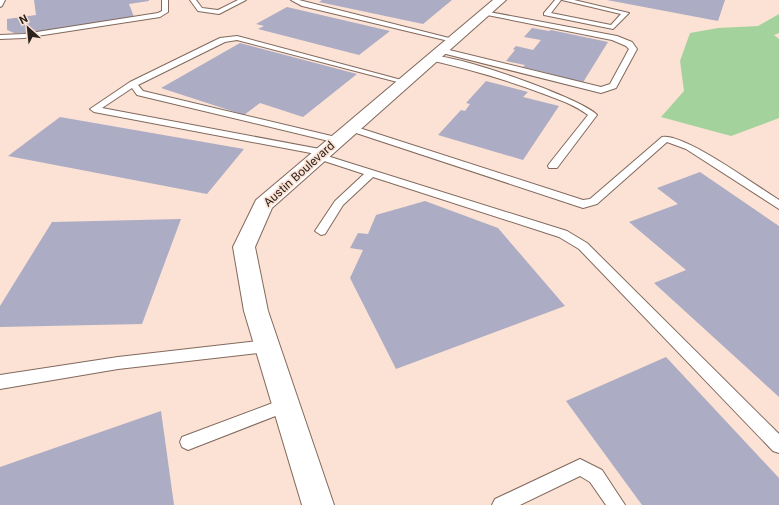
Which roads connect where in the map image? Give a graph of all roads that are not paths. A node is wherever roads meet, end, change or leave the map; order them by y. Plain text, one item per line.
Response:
1 (2, 0) edge
2 (165, 0) edge
3 (193, 0) edge
4 (243, 0) edge
5 (294, 0) edge
6 (558, 0) edge
7 (565, 0) edge
8 (0, 5) edge
9 (492, 6) edge
10 (0, 36) edge
11 (442, 49) junction
12 (405, 82) junction
13 (133, 84) junction
14 (332, 144) junction
15 (553, 166) dead end
16 (371, 173) junction
17 (779, 205) edge
18 (321, 231) dead end
19 (267, 346) junction
20 (0, 382) edge
21 (286, 405) junction
22 (188, 442) dead end
23 (779, 445) edge
24 (318, 505) edge
25 (501, 505) edge
26 (616, 505) edge

1 - 8 lane
2 - 10 lane
3 - 4 lane
5 - 11 lane
6 - 7 lane
9 - 11 street, Austin Boulevard
9 - 11 lane
11 - 12 street, Austin Boulevard
11 - 15 lane
12 - 13 lane
12 - 14 street, Austin Boulevard
13 - 14 lane
13 - 14 lane
14 - 16 lane
14 - 17 lane
14 - 19 street, Austin Boulevard
16 - 18 lane
16 - 23 lane
19 - 20 lane
19 - 21 street, Austin Boulevard
21 - 22 lane
21 - 24 street, Austin Boulevard
25 - 26 lane

